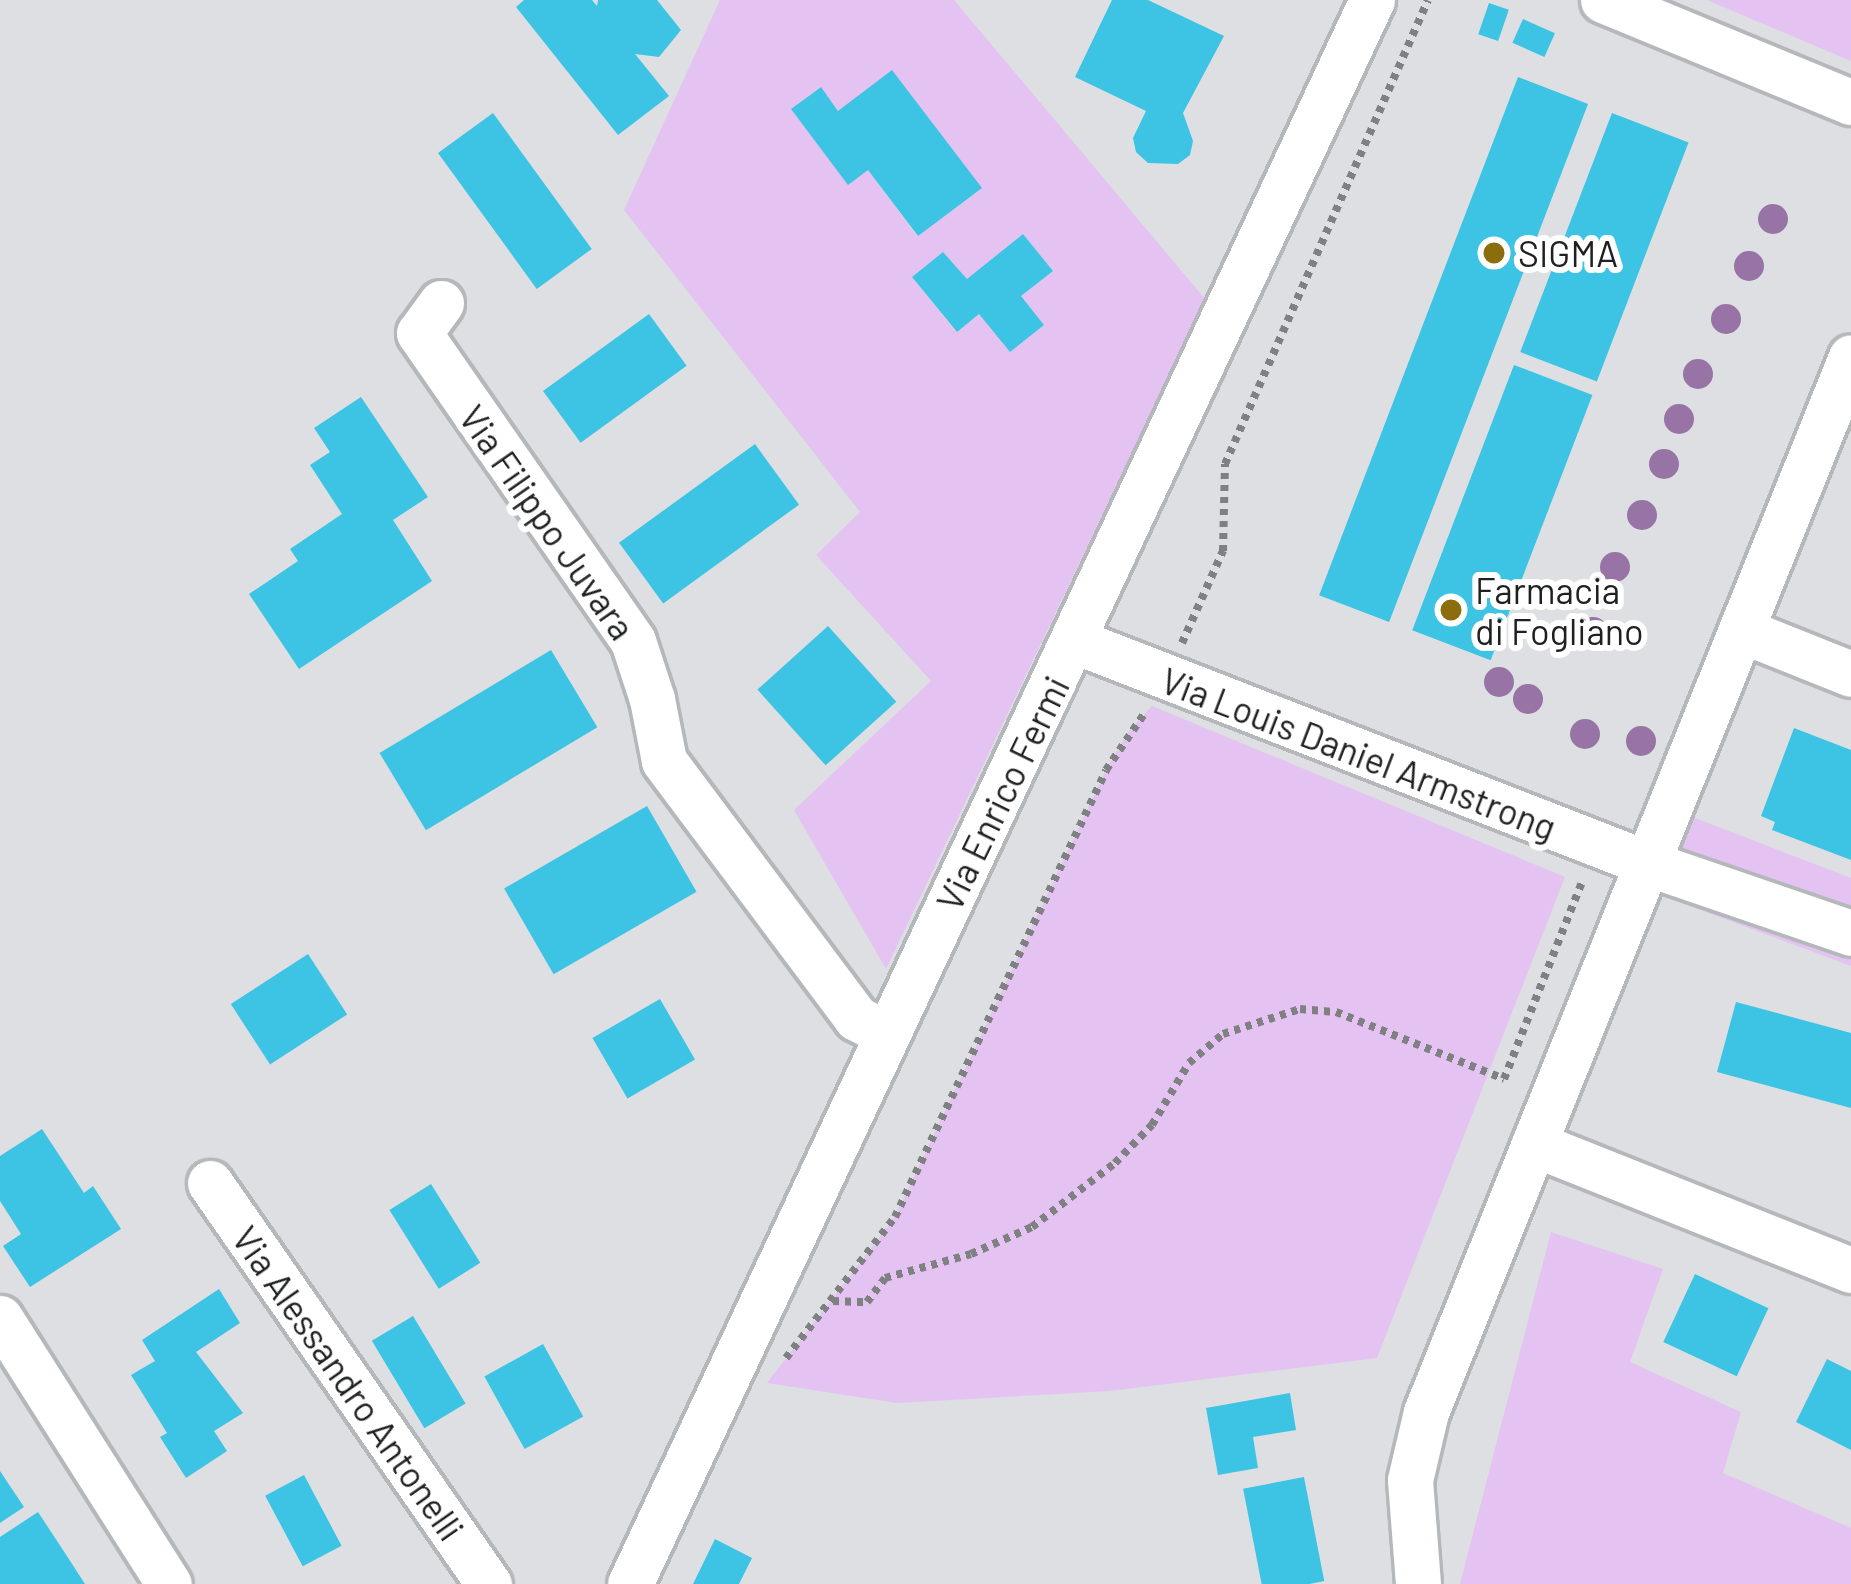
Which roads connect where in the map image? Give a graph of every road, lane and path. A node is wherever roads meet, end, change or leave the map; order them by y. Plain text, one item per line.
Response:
1 (1372, 0) edge
2 (1603, 0) edge
3 (1851, 102) edge
4 (441, 303) dead end
5 (1851, 357) edge
6 (1741, 630) junction
7 (1075, 641) junction
8 (1851, 674) edge
9 (1597, 844) junction
10 (1644, 862) junction
11 (1851, 933) edge
12 (887, 1034) junction
13 (1534, 1144) junction
14 (210, 1183) dead end
15 (1851, 1270) edge
16 (832, 1301) dead end
17 (0, 1318) edge
18 (169, 1584) edge
19 (489, 1584) edge
20 (630, 1584) edge
21 (1418, 1584) edge

1 - 7 street, Via Enrico Fermi
2 - 3 street
4 - 12 street, Via Filippo Juvara
5 - 6 street
6 - 8 street
6 - 10 street
7 - 9 street, Via Louis Daniel Armstrong
7 - 12 street, Via Enrico Fermi
9 - 10 street, Via Louis Daniel Armstrong
9 - 16 path
10 - 11 street, Via Louis Daniel Armstrong
10 - 13 street
12 - 20 street, Via Enrico Fermi
13 - 15 street
13 - 21 street
14 - 19 street, Via Alessandro Antonelli
17 - 18 street

